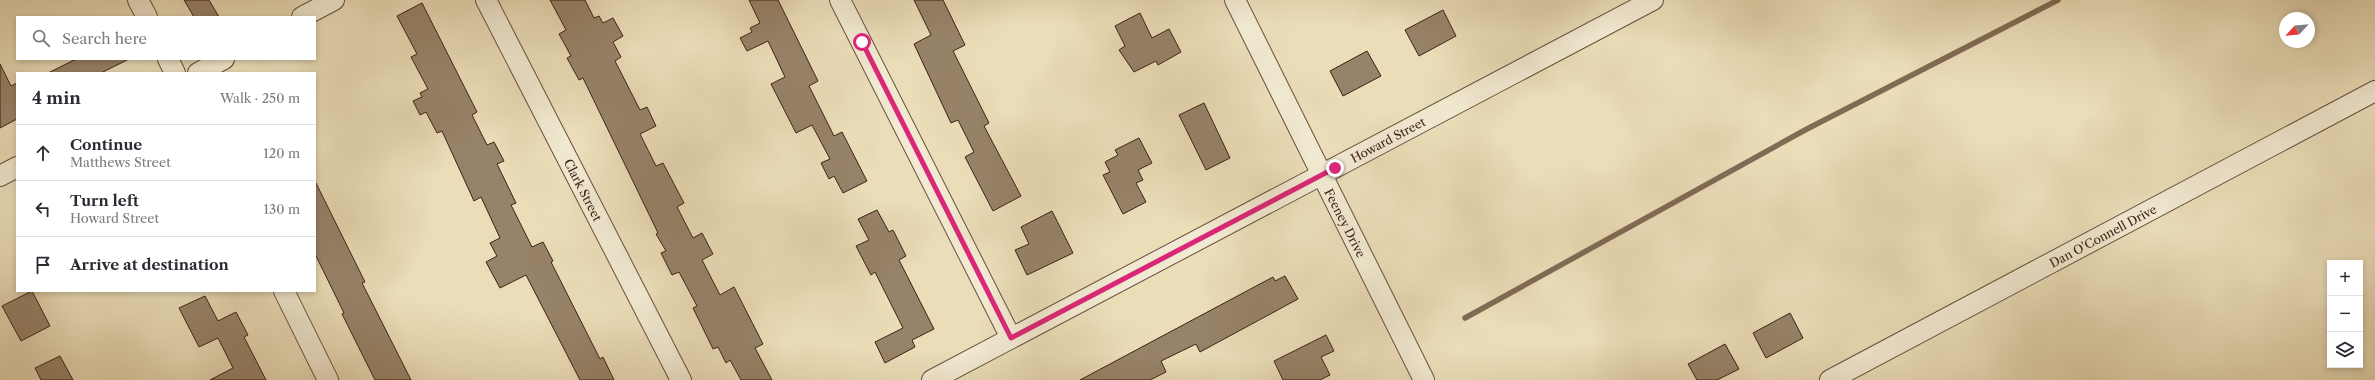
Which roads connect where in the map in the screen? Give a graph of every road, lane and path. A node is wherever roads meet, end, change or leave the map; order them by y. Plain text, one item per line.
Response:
1 (138, 0) edge
2 (334, 0) edge
3 (486, 0) edge
4 (840, 0) edge
5 (1235, 0) edge
6 (1652, 0) edge
7 (146, 16) edge
8 (304, 16) edge
9 (168, 60) edge
10 (222, 60) edge
11 (174, 72) edge
12 (200, 72) edge
13 (2375, 91) edge
14 (16, 168) edge
15 (0, 176) edge
16 (1321, 176) junction
17 (284, 292) edge
18 (1011, 338) junction
19 (328, 380) edge
20 (681, 380) edge
21 (932, 380) edge
22 (1424, 380) edge
23 (1830, 380) edge

1 - 7 street
2 - 8 street
3 - 20 street, Clark Street
4 - 18 street
5 - 16 street, Feeney Drive
6 - 16 street, Howard Street
9 - 11 street
10 - 12 street
13 - 23 street, Dan O'Connell Drive
14 - 15 street
16 - 18 street, Howard Street
16 - 22 street, Feeney Drive
17 - 19 street
18 - 21 street, Howard Street

